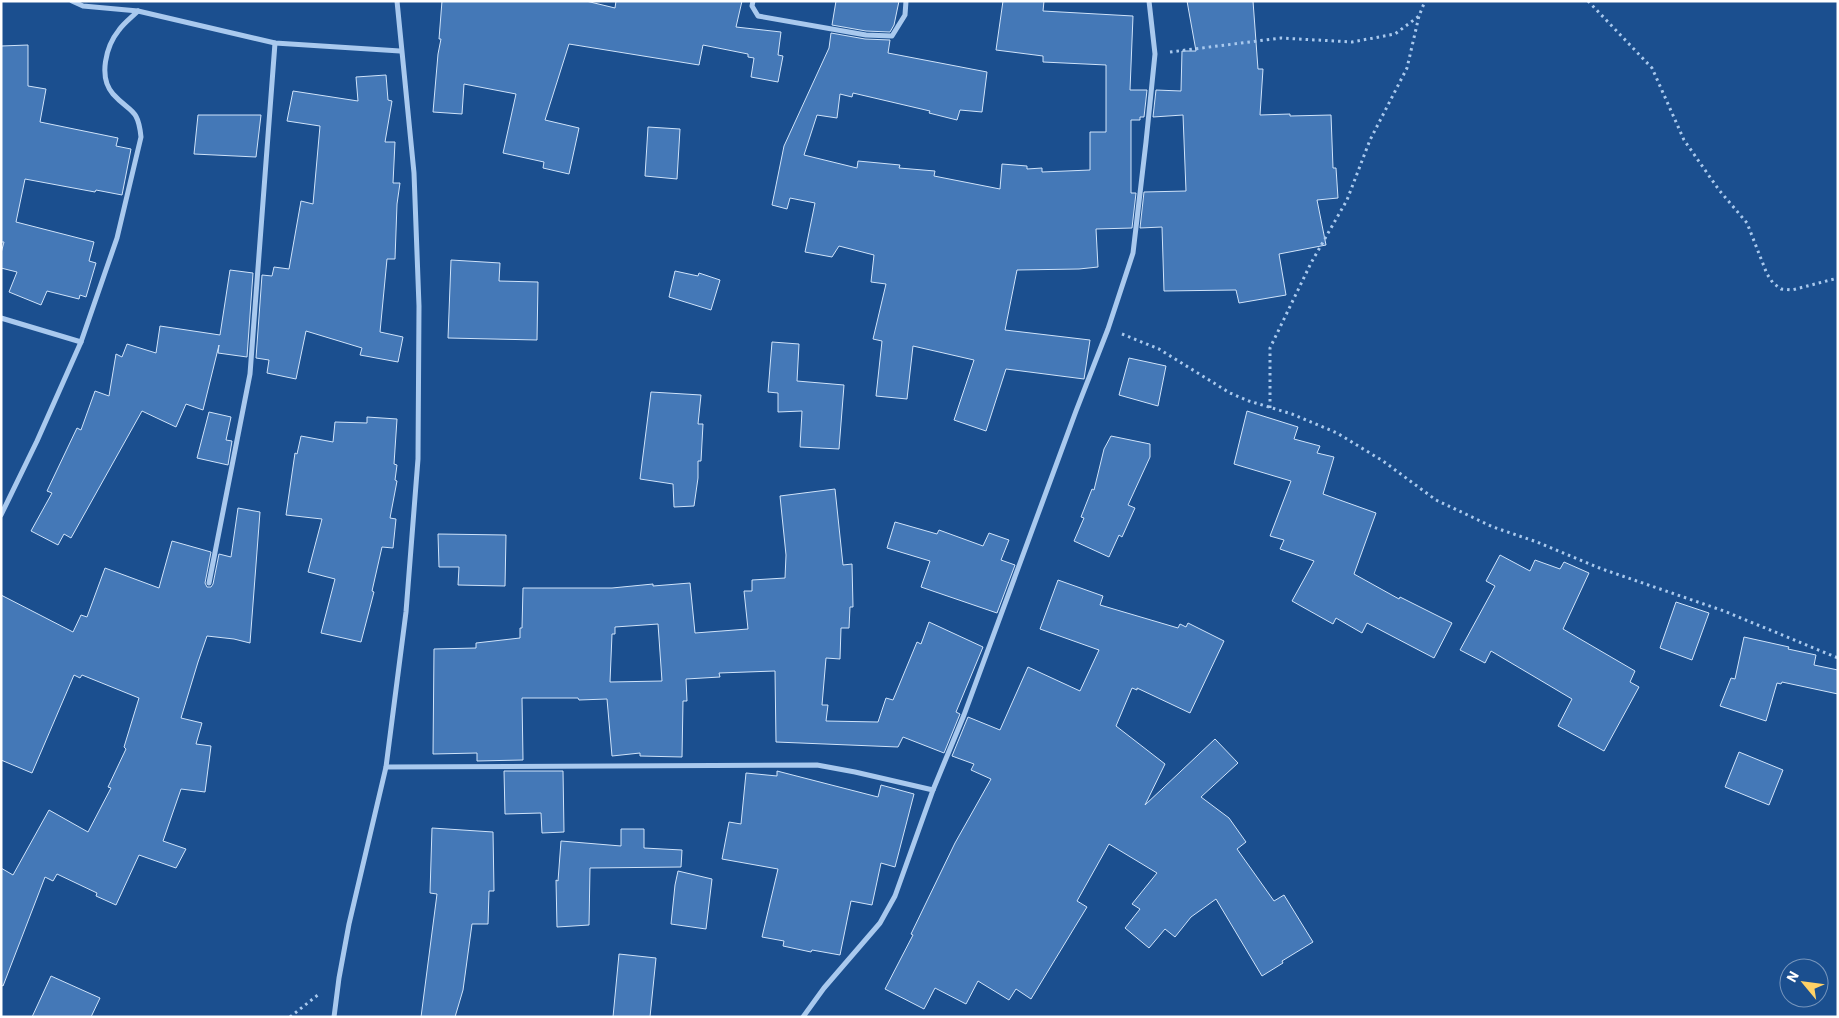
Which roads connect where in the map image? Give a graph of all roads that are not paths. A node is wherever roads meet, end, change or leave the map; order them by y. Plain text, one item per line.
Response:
1 (72, 1) edge
2 (397, 1) edge
3 (753, 1) edge
4 (906, 1) edge
5 (1149, 1) edge
6 (138, 11) junction
7 (275, 43) junction
8 (400, 51) junction
9 (1, 318) edge
10 (81, 342) junction
11 (1, 515) edge
12 (209, 583) dead end
13 (386, 768) junction
14 (934, 790) junction
15 (334, 1017) edge
16 (803, 1017) edge

1 - 6 street
2 - 8 street
3 - 4 street
5 - 14 street
6 - 7 street
6 - 10 street
7 - 8 street
7 - 12 street
8 - 13 street
9 - 10 street
10 - 11 street
13 - 14 street
13 - 15 street
14 - 16 street

